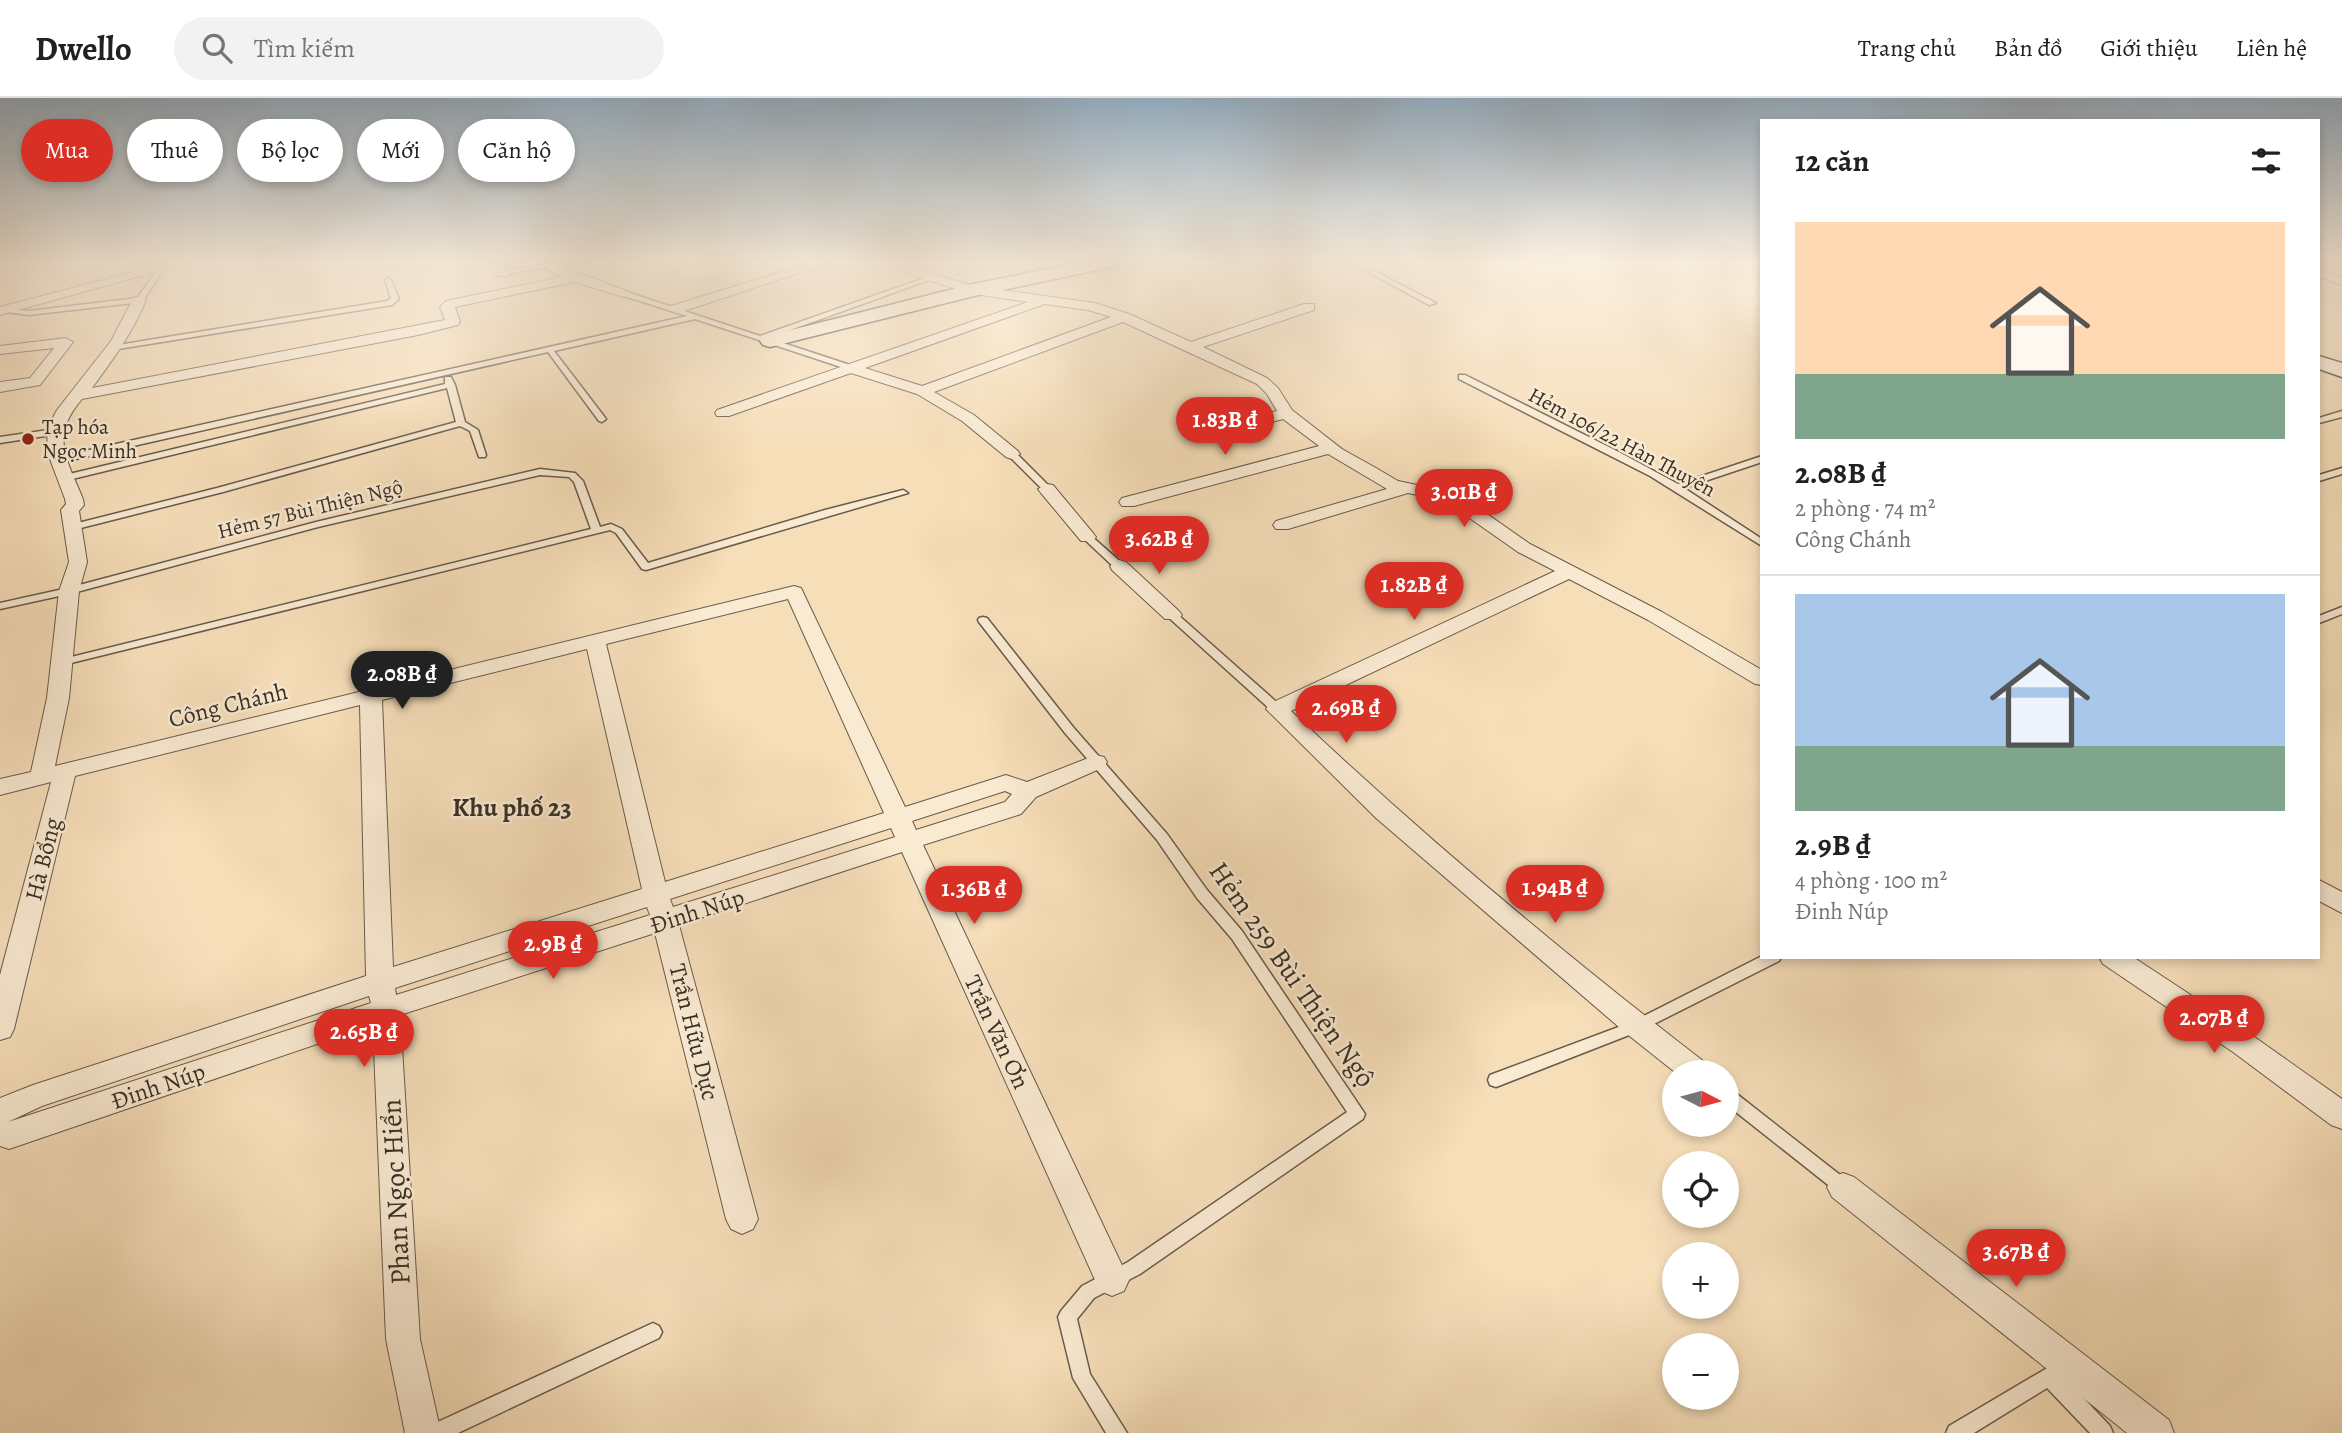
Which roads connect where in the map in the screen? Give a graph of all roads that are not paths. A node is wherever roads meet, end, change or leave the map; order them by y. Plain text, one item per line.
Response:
1 (129, 322) edge
2 (270, 322) edge
3 (452, 322) edge
4 (670, 322) edge
5 (710, 322) edge
6 (812, 322) edge
7 (839, 322) edge
8 (982, 322) edge
9 (1110, 322) edge
10 (1136, 322) edge
11 (1264, 322) edge
12 (765, 340) junction
13 (112, 348) junction
14 (1190, 348) junction
15 (0, 349) edge
16 (550, 350) junction
17 (2320, 362) edge
18 (850, 368) junction
19 (2342, 371) edge
20 (446, 373) junction
21 (1462, 377) dead end
22 (451, 385) junction
23 (0, 387) edge
24 (922, 391) junction
25 (76, 396) junction
26 (723, 413) dead end
27 (1286, 413) junction
28 (2342, 414) edge
29 (602, 419) dead end
30 (2320, 421) edge
31 (461, 423) junction
32 (55, 432) junction
33 (1203, 435) dead end
34 (0, 440) edge
35 (1331, 448) junction
36 (1012, 454) joint
37 (482, 456) dead end
38 (58, 460) junction
39 (1760, 460) edge
40 (2342, 471) edge
41 (64, 478) junction
42 (2320, 478) edge
43 (1407, 488) junction
44 (1676, 488) junction
45 (1047, 489) joint
46 (904, 494) dead end
47 (1128, 502) dead end
48 (1282, 525) dead end
49 (73, 527) junction
50 (596, 530) junction
51 (1087, 537) joint
52 (1760, 542) edge
53 (1119, 566) joint
54 (1569, 572) junction
55 (69, 591) junction
56 (794, 592) joint
57 (0, 606) edge
58 (2342, 610) edge
59 (1172, 615) joint
60 (983, 620) dead end
61 (2320, 620) edge
62 (595, 641) junction
63 (63, 662) junction
64 (1760, 678) edge
65 (371, 697) junction
66 (1277, 709) junction
67 (1096, 762) junction
68 (53, 774) junction
69 (0, 787) edge
70 (1028, 791) junction
71 (899, 818) junction
72 (910, 843) junction
73 (2320, 890) edge
74 (2342, 904) edge
75 (660, 909) junction
76 (1770, 959) edge
77 (2115, 959) edge
78 (383, 995) junction
79 (1637, 1026) junction
80 (0, 1029) edge
81 (1680, 1060) edge
82 (1496, 1080) dead end
83 (1740, 1106) edge
84 (0, 1112) edge
85 (2342, 1116) edge
86 (0, 1132) edge
87 (1843, 1187) joint
88 (742, 1219) dead end
89 (1112, 1280) junction
90 (653, 1332) dead end
91 (422, 1433) edge
92 (436, 1433) edge
93 (1117, 1433) edge
94 (1956, 1433) edge
95 (2103, 1433) edge
96 (2156, 1433) edge

1 - 13 street
2 - 13 lane
3 - 25 street
4 - 16 lane
5 - 12 lane
6 - 12 lane
7 - 12 street
8 - 18 street
9 - 24 street
10 - 14 street
11 - 14 street
12 - 18 lane
13 - 25 street
14 - 27 street
15 - 23 street
16 - 20 lane
16 - 29 lane
17 - 19 street
18 - 24 street
18 - 26 street
20 - 22 lane
20 - 38 lane
21 - 44 lane, Hẻm 106/22 Hàn Thuyên
22 - 31 lane
22 - 41 lane
24 - 36 street
25 - 32 street
27 - 33 street
27 - 35 street
28 - 30 lane
31 - 37 lane
31 - 49 lane
32 - 34 lane
32 - 38 street, Hà Bổng
35 - 43 street
35 - 47 street
36 - 45 lane
38 - 41 street, Hà Bổng
39 - 44 lane
40 - 42 lane
41 - 49 street, Hà Bổng
43 - 48 street
43 - 54 street
44 - 52 lane, Hẻm 106/22 Hàn Thuyên
45 - 51 street
46 - 50 lane
49 - 55 street, Hà Bổng
50 - 55 lane, Hẻm 57 Bùi Thiện Ngộ
50 - 63 lane
51 - 53 lane
53 - 59 street
54 - 64 street
54 - 66 street
55 - 57 lane, Hẻm 57 Bùi Thiện Ngộ
55 - 63 street, Hà Bổng
56 - 62 street, Công Chánh
56 - 71 street, Trần Văn Ơn
58 - 61 lane
59 - 66 lane
60 - 67 lane, Hẻm 259 Bùi Thiện Ngộ
62 - 65 street, Công Chánh
62 - 75 street, Trần Hữu Dực
63 - 68 street, Hà Bổng
65 - 68 street, Công Chánh
65 - 78 street, Phan Ngọc Hiển
66 - 79 street
67 - 70 street, Đinh Núp
67 - 89 lane, Hẻm 259 Bùi Thiện Ngộ
68 - 69 street, Công Chánh
68 - 80 street, Hà Bổng
70 - 71 street, Đinh Núp
70 - 72 street, Đinh Núp
71 - 72 street, Trần Văn Ơn
71 - 75 street, Đinh Núp
72 - 75 street, Đinh Núp
72 - 89 street, Trần Văn Ơn
73 - 74 street
75 - 78 street, Đinh Núp
75 - 88 street, Trần Hữu Dực
76 - 79 lane
77 - 85 street
78 - 84 street, Đinh Núp
78 - 86 street, Đinh Núp
78 - 91 street, Phan Ngọc Hiển
79 - 81 street
79 - 82 lane
83 - 87 lane
87 - 96 street
89 - 93 lane, Hẻm 259 Bùi Thiện Ngộ
90 - 92 lane
94 - 95 lane

